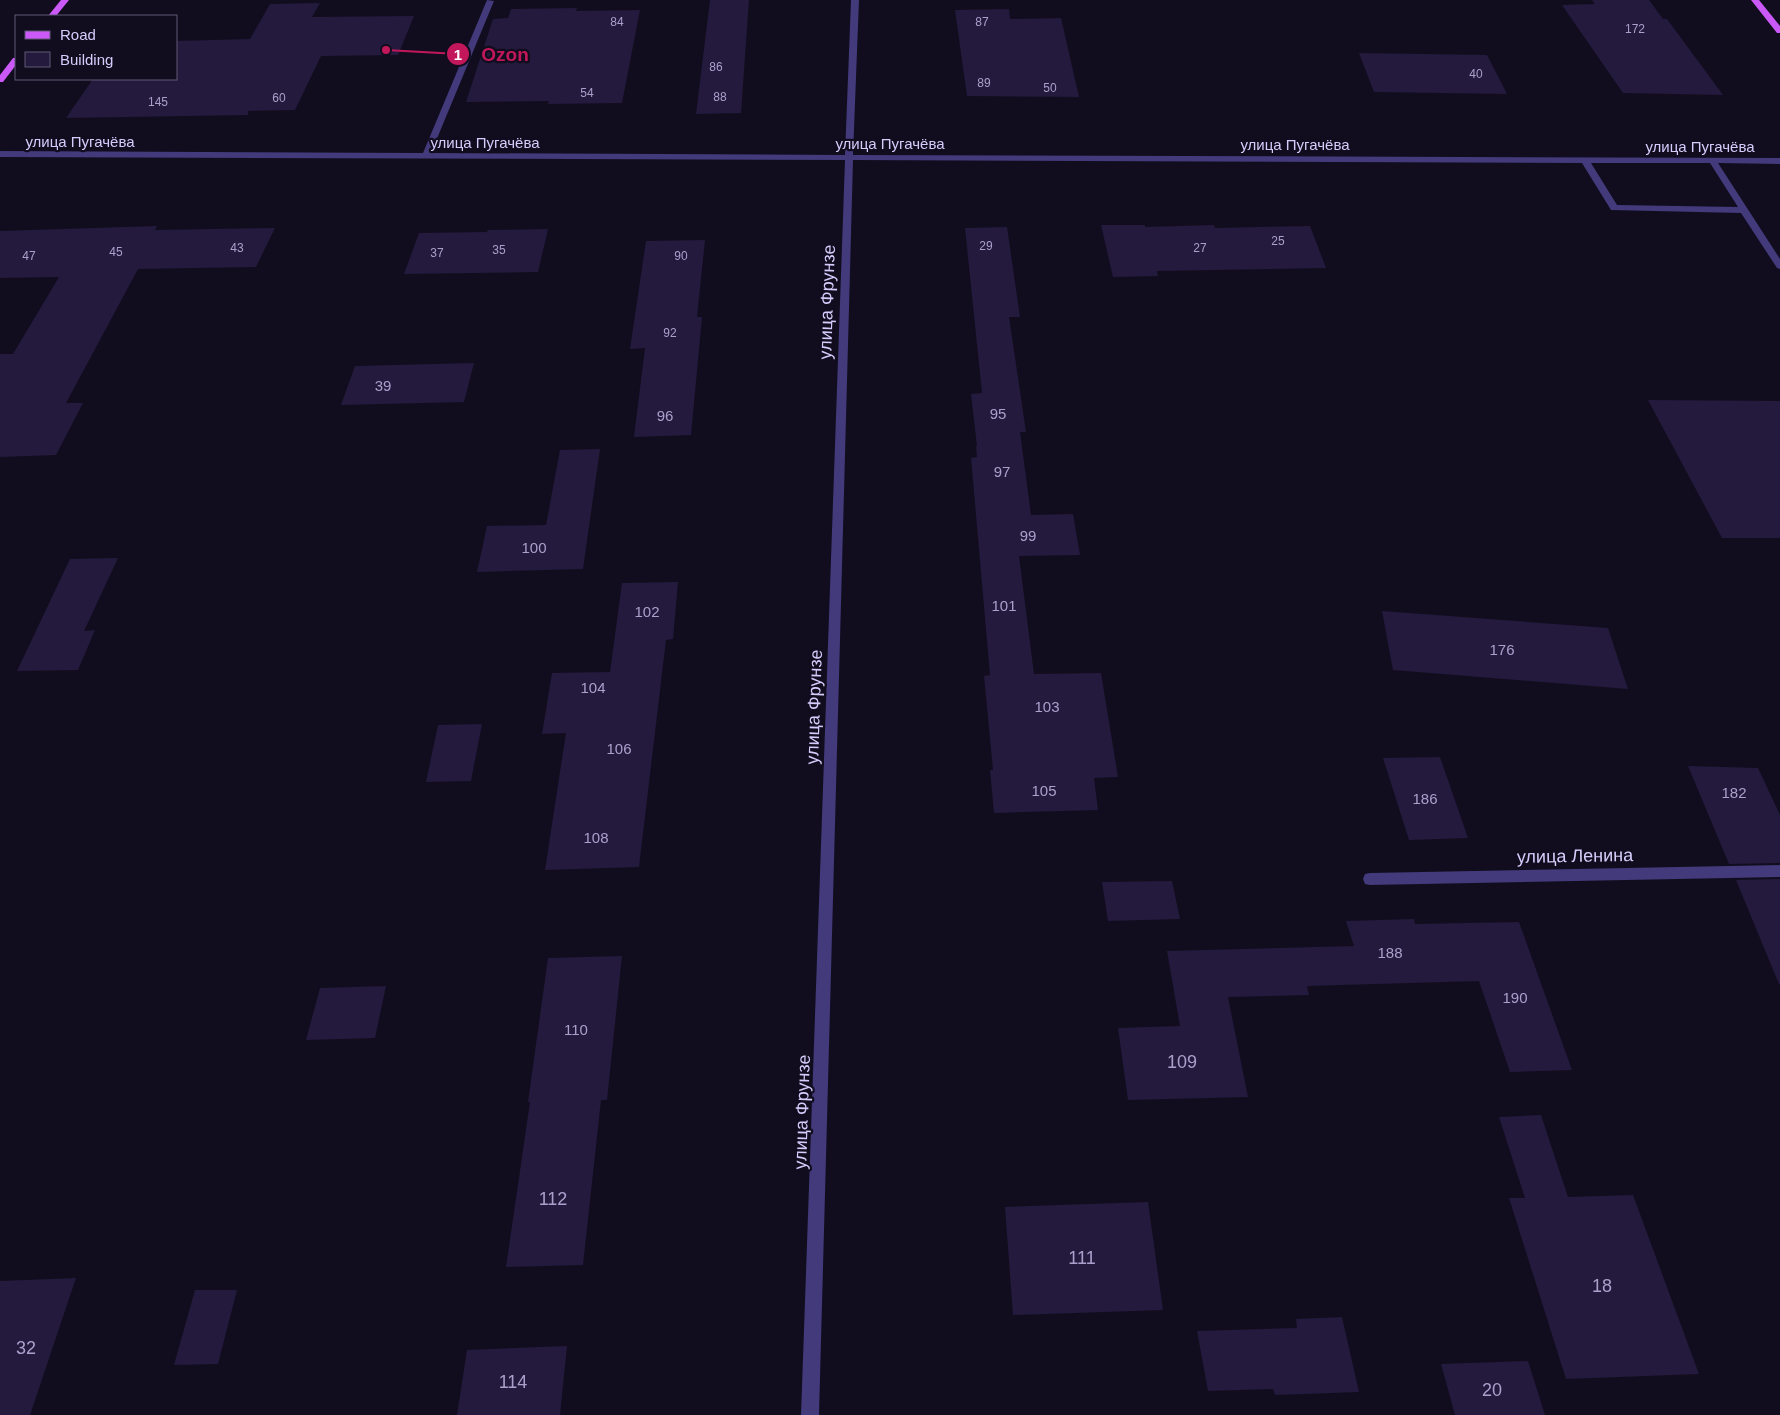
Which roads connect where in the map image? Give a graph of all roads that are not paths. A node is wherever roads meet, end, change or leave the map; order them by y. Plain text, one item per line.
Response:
1 (66, 0) edge
2 (855, 0) edge
3 (1755, 0) edge
4 (490, 1) dead end
5 (53, 15) edge
6 (1780, 31) edge
7 (15, 61) edge
8 (1, 78) edge
9 (0, 154) edge
10 (426, 155) junction
11 (849, 156) junction
12 (1585, 160) junction
13 (1712, 160) junction
14 (1780, 160) edge
15 (1744, 210) junction
16 (1780, 266) edge
17 (1780, 870) edge
18 (1370, 879) dead end
19 (810, 1415) edge

1 - 5 main road
2 - 11 street, улица Фрунзе
3 - 6 main road
4 - 10 street
7 - 8 main road
9 - 10 street, улица Пугачёва
10 - 11 street, улица Пугачёва
11 - 12 street, улица Пугачёва
11 - 19 street, улица Фрунзе
12 - 13 street, улица Пугачёва
12 - 15 street
13 - 14 street, улица Пугачёва
13 - 15 street
15 - 16 street
17 - 18 street, улица Ленина

